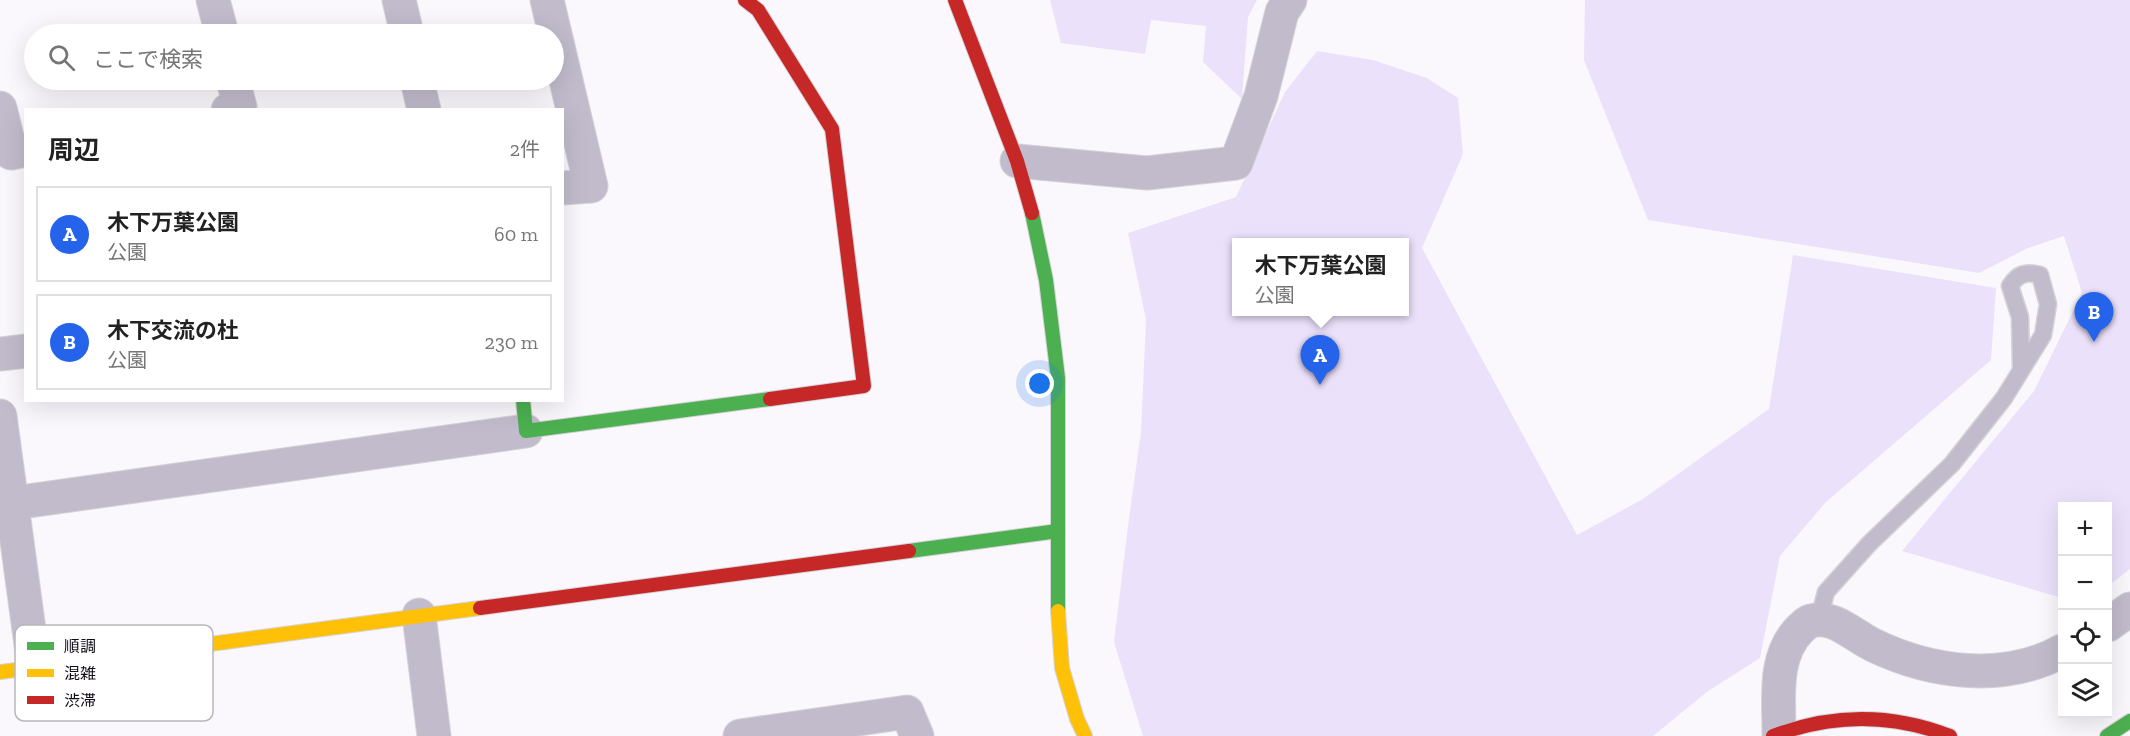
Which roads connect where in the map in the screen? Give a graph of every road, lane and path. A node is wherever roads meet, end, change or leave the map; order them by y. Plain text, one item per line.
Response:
1 (213, 0) edge
2 (399, 0) edge
3 (745, 0) edge
4 (955, 0) edge
5 (1290, 0) edge
6 (557, 2) edge
7 (219, 24) edge
8 (405, 24) edge
9 (561, 24) edge
10 (564, 40) edge
11 (236, 90) edge
12 (419, 90) edge
13 (0, 108) edge
14 (236, 108) edge
15 (424, 108) edge
16 (24, 150) edge
17 (1017, 161) junction
18 (564, 188) edge
19 (24, 351) edge
20 (0, 354) edge
21 (2021, 367) junction
22 (0, 416) edge
23 (524, 416) edge
24 (6, 504) edge
25 (1058, 531) junction
26 (2130, 609) edge
27 (419, 615) junction
28 (1819, 619) junction
29 (2112, 622) edge
30 (27, 625) edge
31 (213, 643) edge
32 (2058, 653) edge
33 (15, 670) edge
34 (0, 672) edge
35 (2130, 721) edge
36 (1776, 735) edge
37 (434, 736) edge
38 (740, 736) edge
39 (917, 736) edge
40 (1085, 736) edge
41 (1950, 736) edge
42 (2107, 736) edge

1 - 7 street
2 - 8 street
3 - 23 main road
4 - 17 main road
5 - 17 street
6 - 9 street
10 - 18 street
11 - 14 street
12 - 15 street
13 - 16 street
17 - 25 main road
19 - 20 street
21 - 21 lane
21 - 28 lane
22 - 24 street
23 - 24 street
24 - 30 street
25 - 27 main road
25 - 40 main road
26 - 29 street
27 - 31 main road
27 - 37 street
28 - 32 street
28 - 36 street
33 - 34 main road
35 - 42 main road
36 - 41 main road
38 - 39 street

